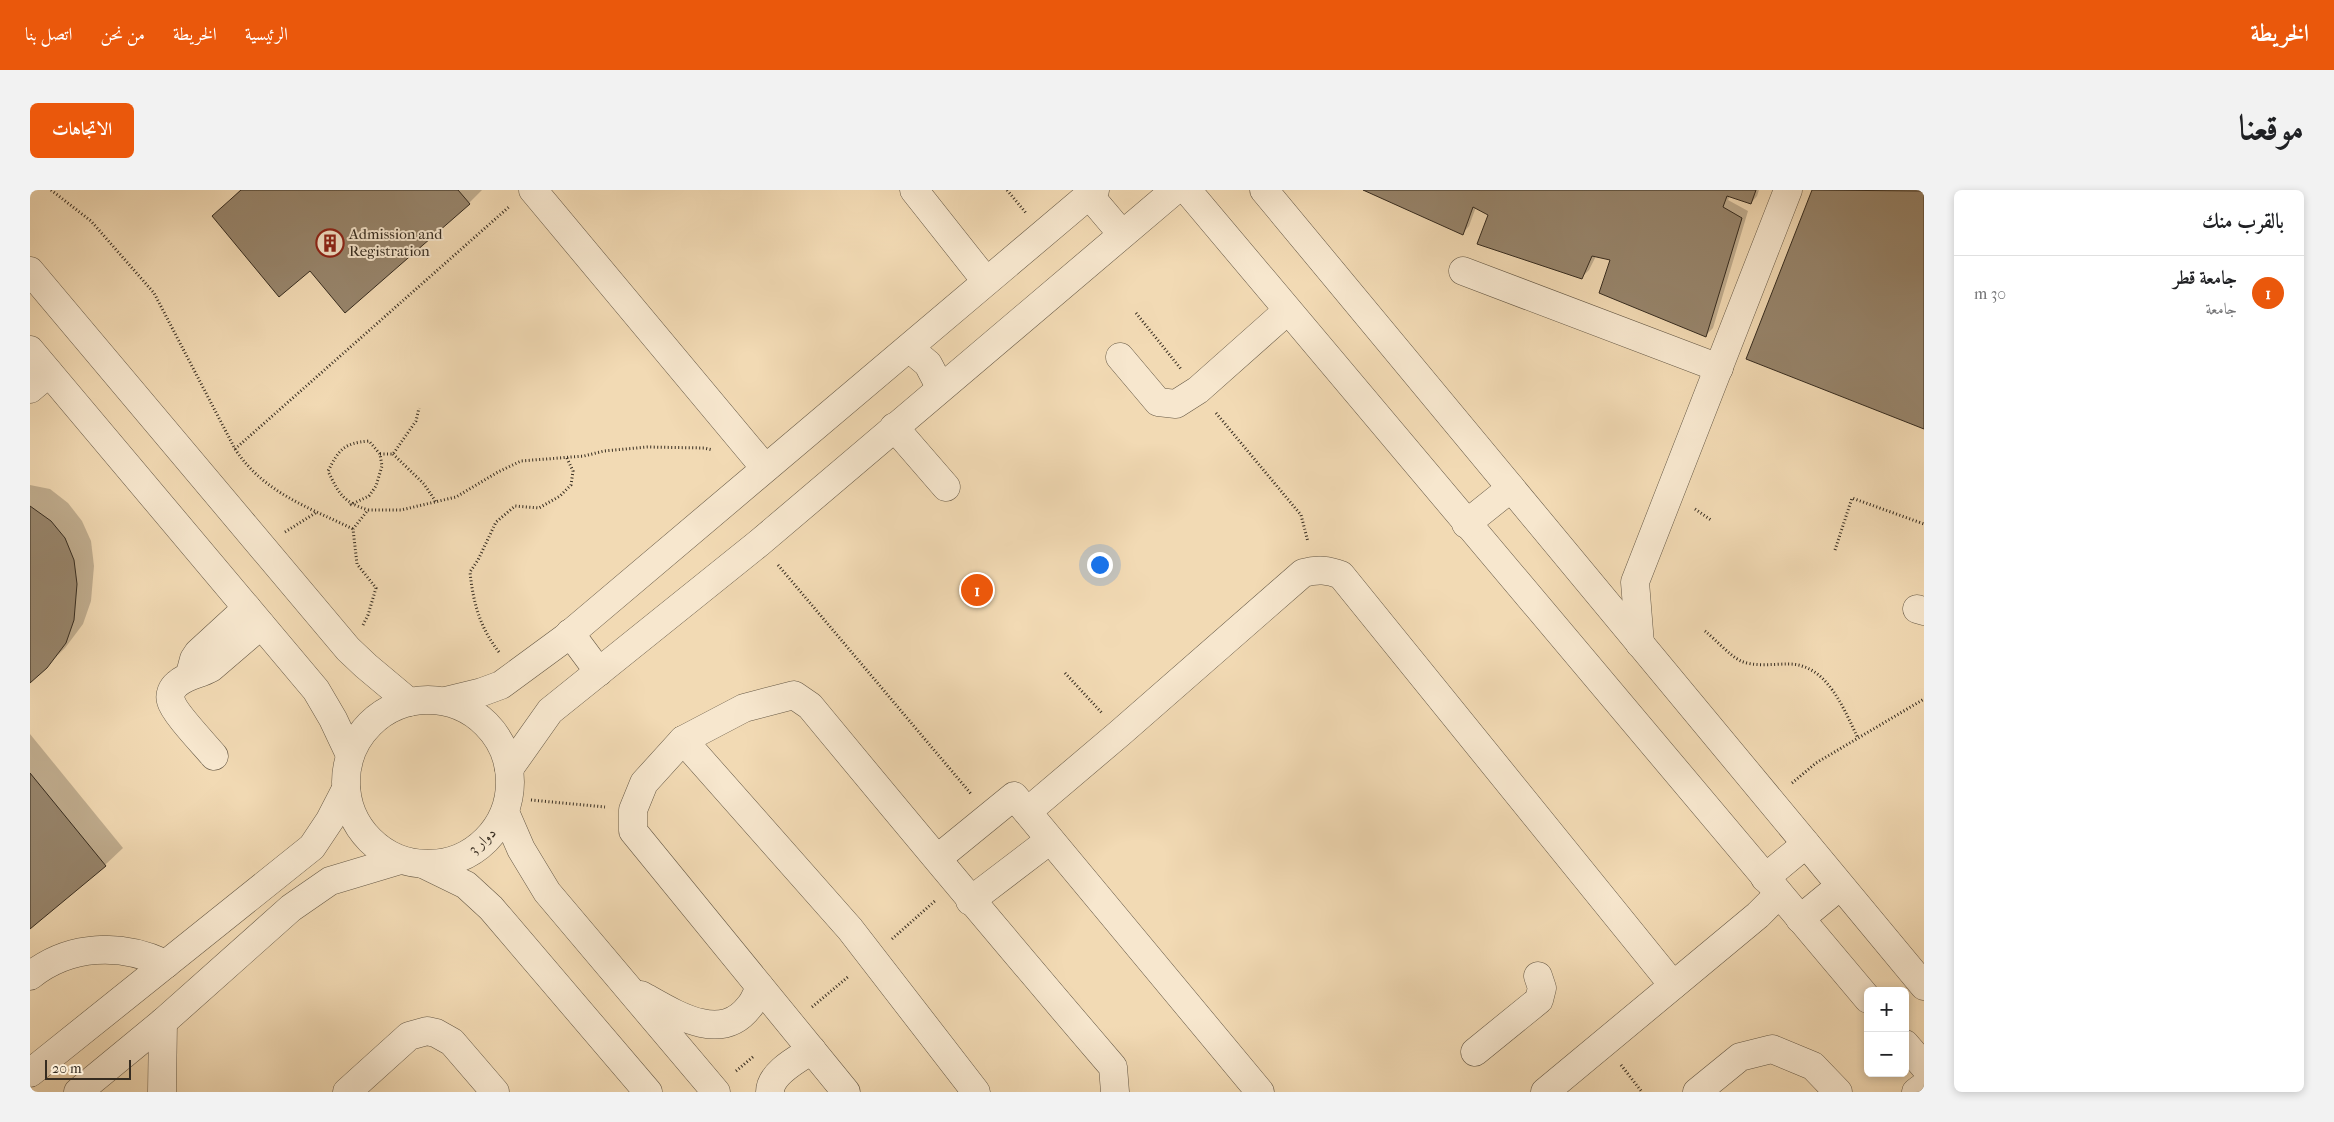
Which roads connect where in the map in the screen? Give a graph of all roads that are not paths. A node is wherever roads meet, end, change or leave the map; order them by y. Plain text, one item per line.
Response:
1 (914, 190) edge
2 (1175, 190) edge
3 (1187, 190) edge
4 (1264, 190) edge
5 (1788, 190) edge
6 (1092, 193) edge
7 (523, 197) edge
8 (1122, 234) junction
9 (30, 271) edge
10 (1463, 271) dead end
11 (986, 281) junction
12 (1287, 311) junction
13 (909, 348) junction
14 (1120, 357) dead end
15 (35, 366) edge
16 (1718, 368) junction
17 (940, 387) junction
18 (894, 427) junction
19 (758, 474) junction
20 (946, 487) dead end
21 (1510, 488) junction
22 (1466, 524) junction
23 (254, 617) junction
24 (570, 633) junction
25 (1640, 644) junction
26 (599, 672) junction
27 (445, 701) junction
28 (409, 702) junction
29 (683, 740) junction
30 (350, 755) junction
31 (214, 756) dead end
32 (509, 769) junction
33 (346, 789) junction
34 (1021, 803) junction
35 (507, 805) junction
36 (1050, 840) junction
37 (1806, 844) junction
38 (304, 853) junction
39 (938, 858) junction
40 (413, 863) junction
41 (330, 881) junction
42 (1772, 886) junction
43 (1840, 886) junction
44 (963, 892) junction
45 (1800, 919) junction
46 (166, 964) junction
47 (30, 976) edge
48 (1538, 976) dead end
49 (1673, 985) junction
50 (1924, 986) edge
51 (760, 987) junction
52 (627, 988) junction
53 (1864, 995) edge
54 (163, 1022) junction
55 (1909, 1049) edge
56 (812, 1050) junction
57 (1475, 1052) dead end
58 (1924, 1066) edge
59 (30, 1072) edge
60 (1924, 1086) edge
61 (490, 1090) edge
62 (715, 1091) edge
63 (78, 1092) edge
64 (162, 1092) edge
65 (348, 1092) edge
66 (648, 1092) edge
67 (770, 1092) edge
68 (846, 1092) edge
69 (976, 1092) edge
70 (1115, 1092) edge
71 (1260, 1092) edge
72 (1545, 1092) edge
73 (1697, 1092) edge
74 (1838, 1092) edge
75 (1916, 1092) edge

1 - 11 street
2 - 8 street
3 - 12 street
4 - 21 street
5 - 16 street
6 - 8 street
6 - 11 street
7 - 19 street
8 - 17 street
9 - 28 street
10 - 16 street
11 - 13 street
12 - 14 street
12 - 22 street
13 - 17 street
13 - 19 street
15 - 23 street
16 - 25 street
17 - 18 street
18 - 20 street
18 - 26 street
19 - 24 street
21 - 22 street
21 - 25 street
22 - 42 street
23 - 30 street
23 - 31 street
24 - 26 street
24 - 27 street
25 - 37 street
26 - 32 street
27 - 28 street
27 - 32 street
28 - 30 street
29 - 39 street
29 - 51 street
29 - 69 street
30 - 33 street
32 - 35 street
33 - 38 street
33 - 40 street
34 - 36 street
34 - 39 street
34 - 49 street
35 - 40 street, دوار 3
35 - 52 street
36 - 44 street
36 - 71 street
37 - 42 street
37 - 43 street
38 - 41 street
38 - 46 street
39 - 44 street
40 - 41 street, دوار 3
40 - 66 street
41 - 54 street, دوار 3
42 - 45 street
42 - 49 street
43 - 45 street
43 - 50 street
44 - 70 street
45 - 53 street
46 - 47 street
46 - 59 street
48 - 57 street
49 - 72 street
51 - 52 street
51 - 56 street
52 - 62 street
54 - 63 street, دوار 3
54 - 64 street
55 - 58 street
56 - 67 street
56 - 68 street
60 - 75 street
61 - 65 street
73 - 74 street

